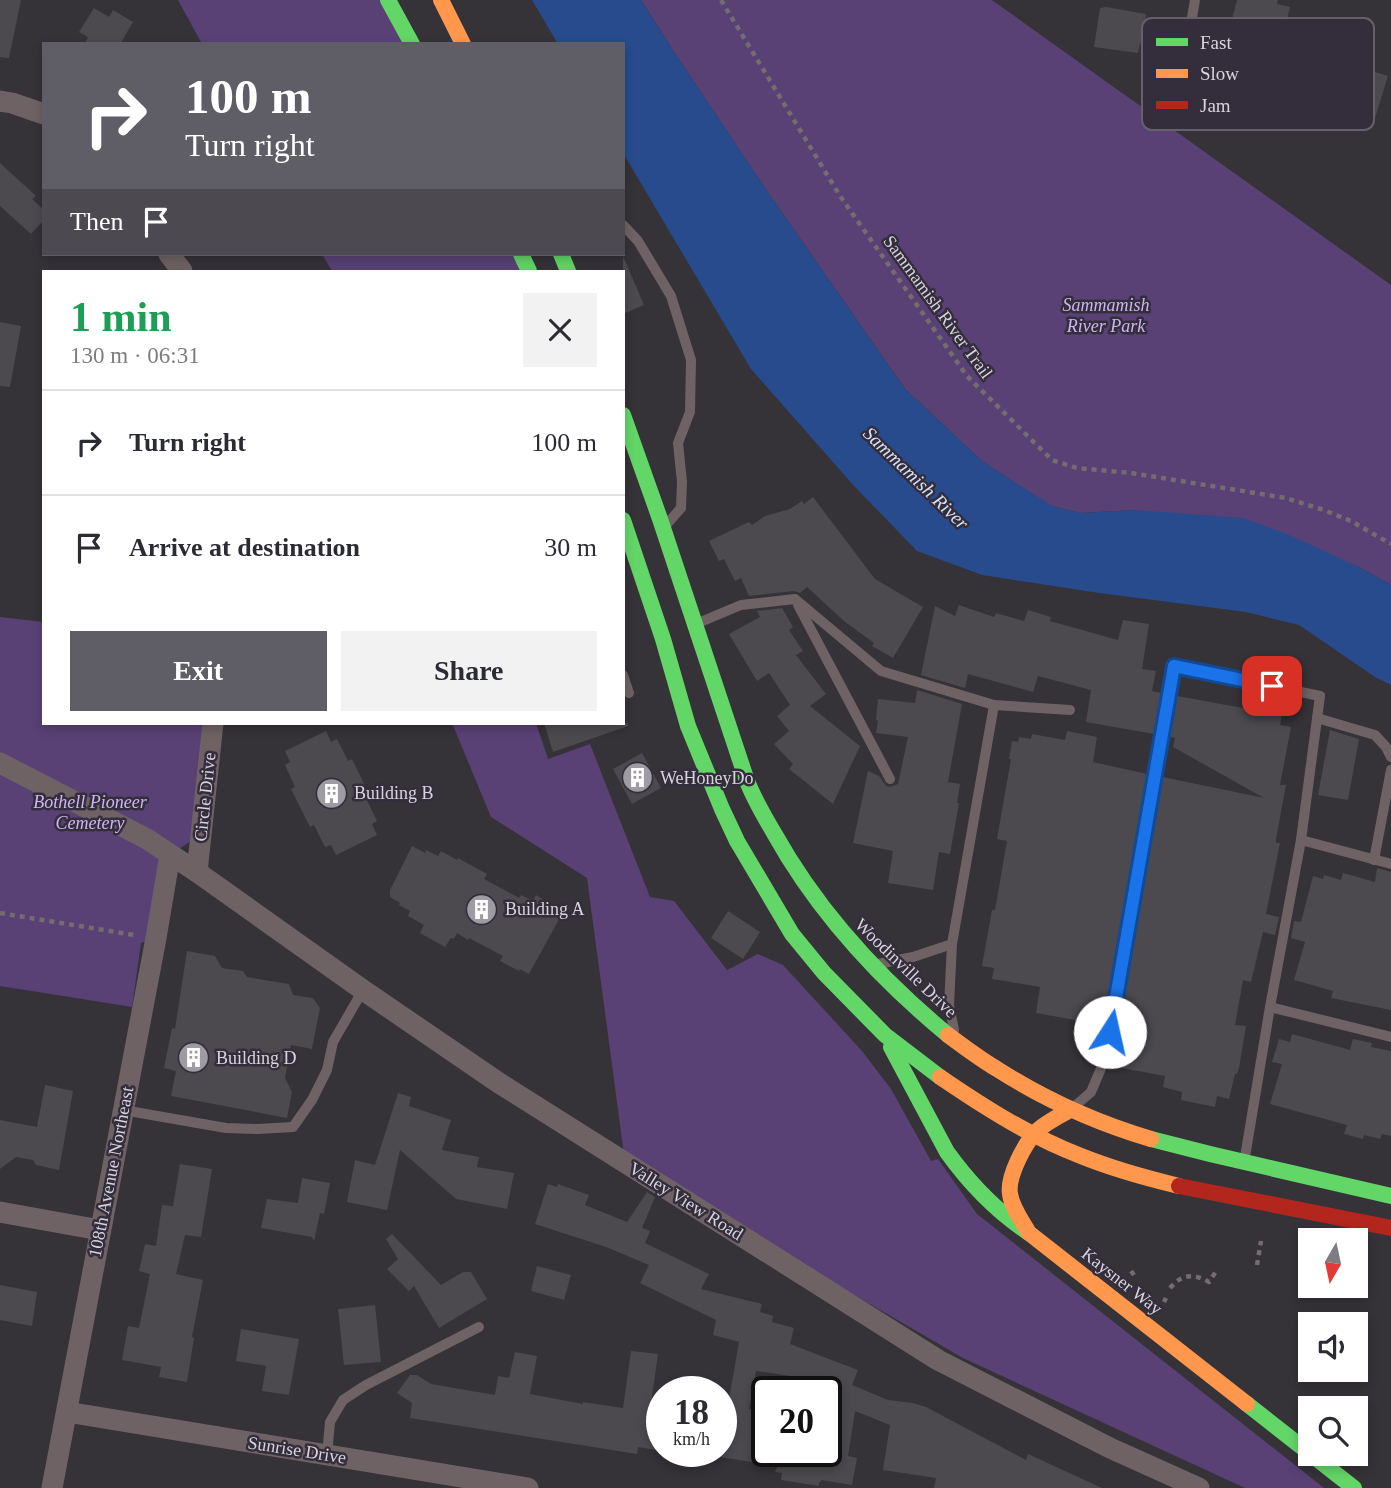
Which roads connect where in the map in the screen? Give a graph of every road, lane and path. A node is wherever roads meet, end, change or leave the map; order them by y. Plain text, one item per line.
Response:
1 (388, 0) edge
2 (402, 0) edge
3 (441, 0) edge
4 (721, 0) edge
5 (1195, 0) edge
6 (1192, 18) edge
7 (411, 42) edge
8 (422, 42) edge
9 (462, 42) edge
10 (0, 101) edge
11 (42, 113) edge
12 (625, 227) edge
13 (171, 256) edge
14 (181, 270) edge
15 (625, 421) edge
16 (625, 528) edge
17 (663, 529) junction
18 (1391, 544) edge
19 (795, 600) junction
20 (695, 624) junction
21 (625, 681) edge
22 (629, 693) dead end
23 (994, 705) junction
24 (1070, 710) dead end
25 (1317, 718) junction
26 (212, 725) edge
27 (1391, 757) edge
28 (0, 763) edge
29 (1391, 770) edge
30 (890, 779) dead end
31 (1301, 840) junction
32 (170, 855) junction
33 (1374, 860) junction
34 (1391, 864) edge
35 (197, 872) junction
36 (0, 913) edge
37 (156, 938) junction
38 (953, 944) junction
39 (871, 965) junction
40 (363, 990) junction
41 (1270, 1007) junction
42 (885, 1035) junction
43 (1391, 1037) edge
44 (957, 1043) junction
45 (123, 1110) junction
46 (1070, 1110) junction
47 (1034, 1134) junction
48 (1244, 1162) junction
49 (1391, 1196) edge
50 (0, 1212) edge
51 (1391, 1228) edge
52 (100, 1230) junction
53 (1029, 1233) junction
54 (1261, 1241) dead end
55 (1257, 1265) dead end
56 (1217, 1270) dead end
57 (1170, 1288) dead end
58 (480, 1327) dead end
59 (67, 1412) junction
60 (327, 1455) junction
61 (52, 1488) edge
62 (528, 1488) edge
63 (1199, 1488) edge
64 (1354, 1488) edge

1 - 7 main road
2 - 8 main road
3 - 9 main road
4 - 18 path, Sammamish River Trail
5 - 6 lane
10 - 11 street
12 - 17 lane
13 - 14 street
15 - 17 main road, Woodinville Drive
16 - 42 main road
17 - 20 main road, Woodinville Drive
19 - 20 lane
19 - 23 lane
19 - 30 lane
20 - 39 main road, Woodinville Drive
21 - 22 lane
23 - 24 lane
23 - 38 lane
25 - 27 lane
25 - 31 lane
25 - 46 lane
26 - 35 street, Circle Drive
28 - 32 street, Valley View Road
29 - 33 lane
31 - 33 lane
31 - 41 lane
32 - 35 street, Valley View Road
32 - 37 street, 108th Avenue Northeast
33 - 34 lane
35 - 40 street, Valley View Road
36 - 37 path
37 - 45 street, 108th Avenue Northeast
38 - 39 lane
38 - 44 lane
39 - 44 main road, Woodinville Drive
40 - 45 lane
40 - 63 street, Valley View Road
41 - 43 lane
41 - 48 lane
42 - 47 main road
42 - 53 main road
44 - 46 main road, Woodinville Drive
45 - 52 street, 108th Avenue Northeast
46 - 47 main road, Kaysner Way
46 - 48 main road, Woodinville Drive
47 - 51 main road
47 - 53 main road, Kaysner Way
48 - 49 main road, Woodinville Drive
50 - 52 street
52 - 59 street, 108th Avenue Northeast
53 - 64 main road, Kaysner Way
54 - 55 path
56 - 57 path
58 - 60 lane
59 - 60 street, Sunrise Drive
59 - 61 street, 108th Avenue Northeast
60 - 62 street, Sunrise Drive

